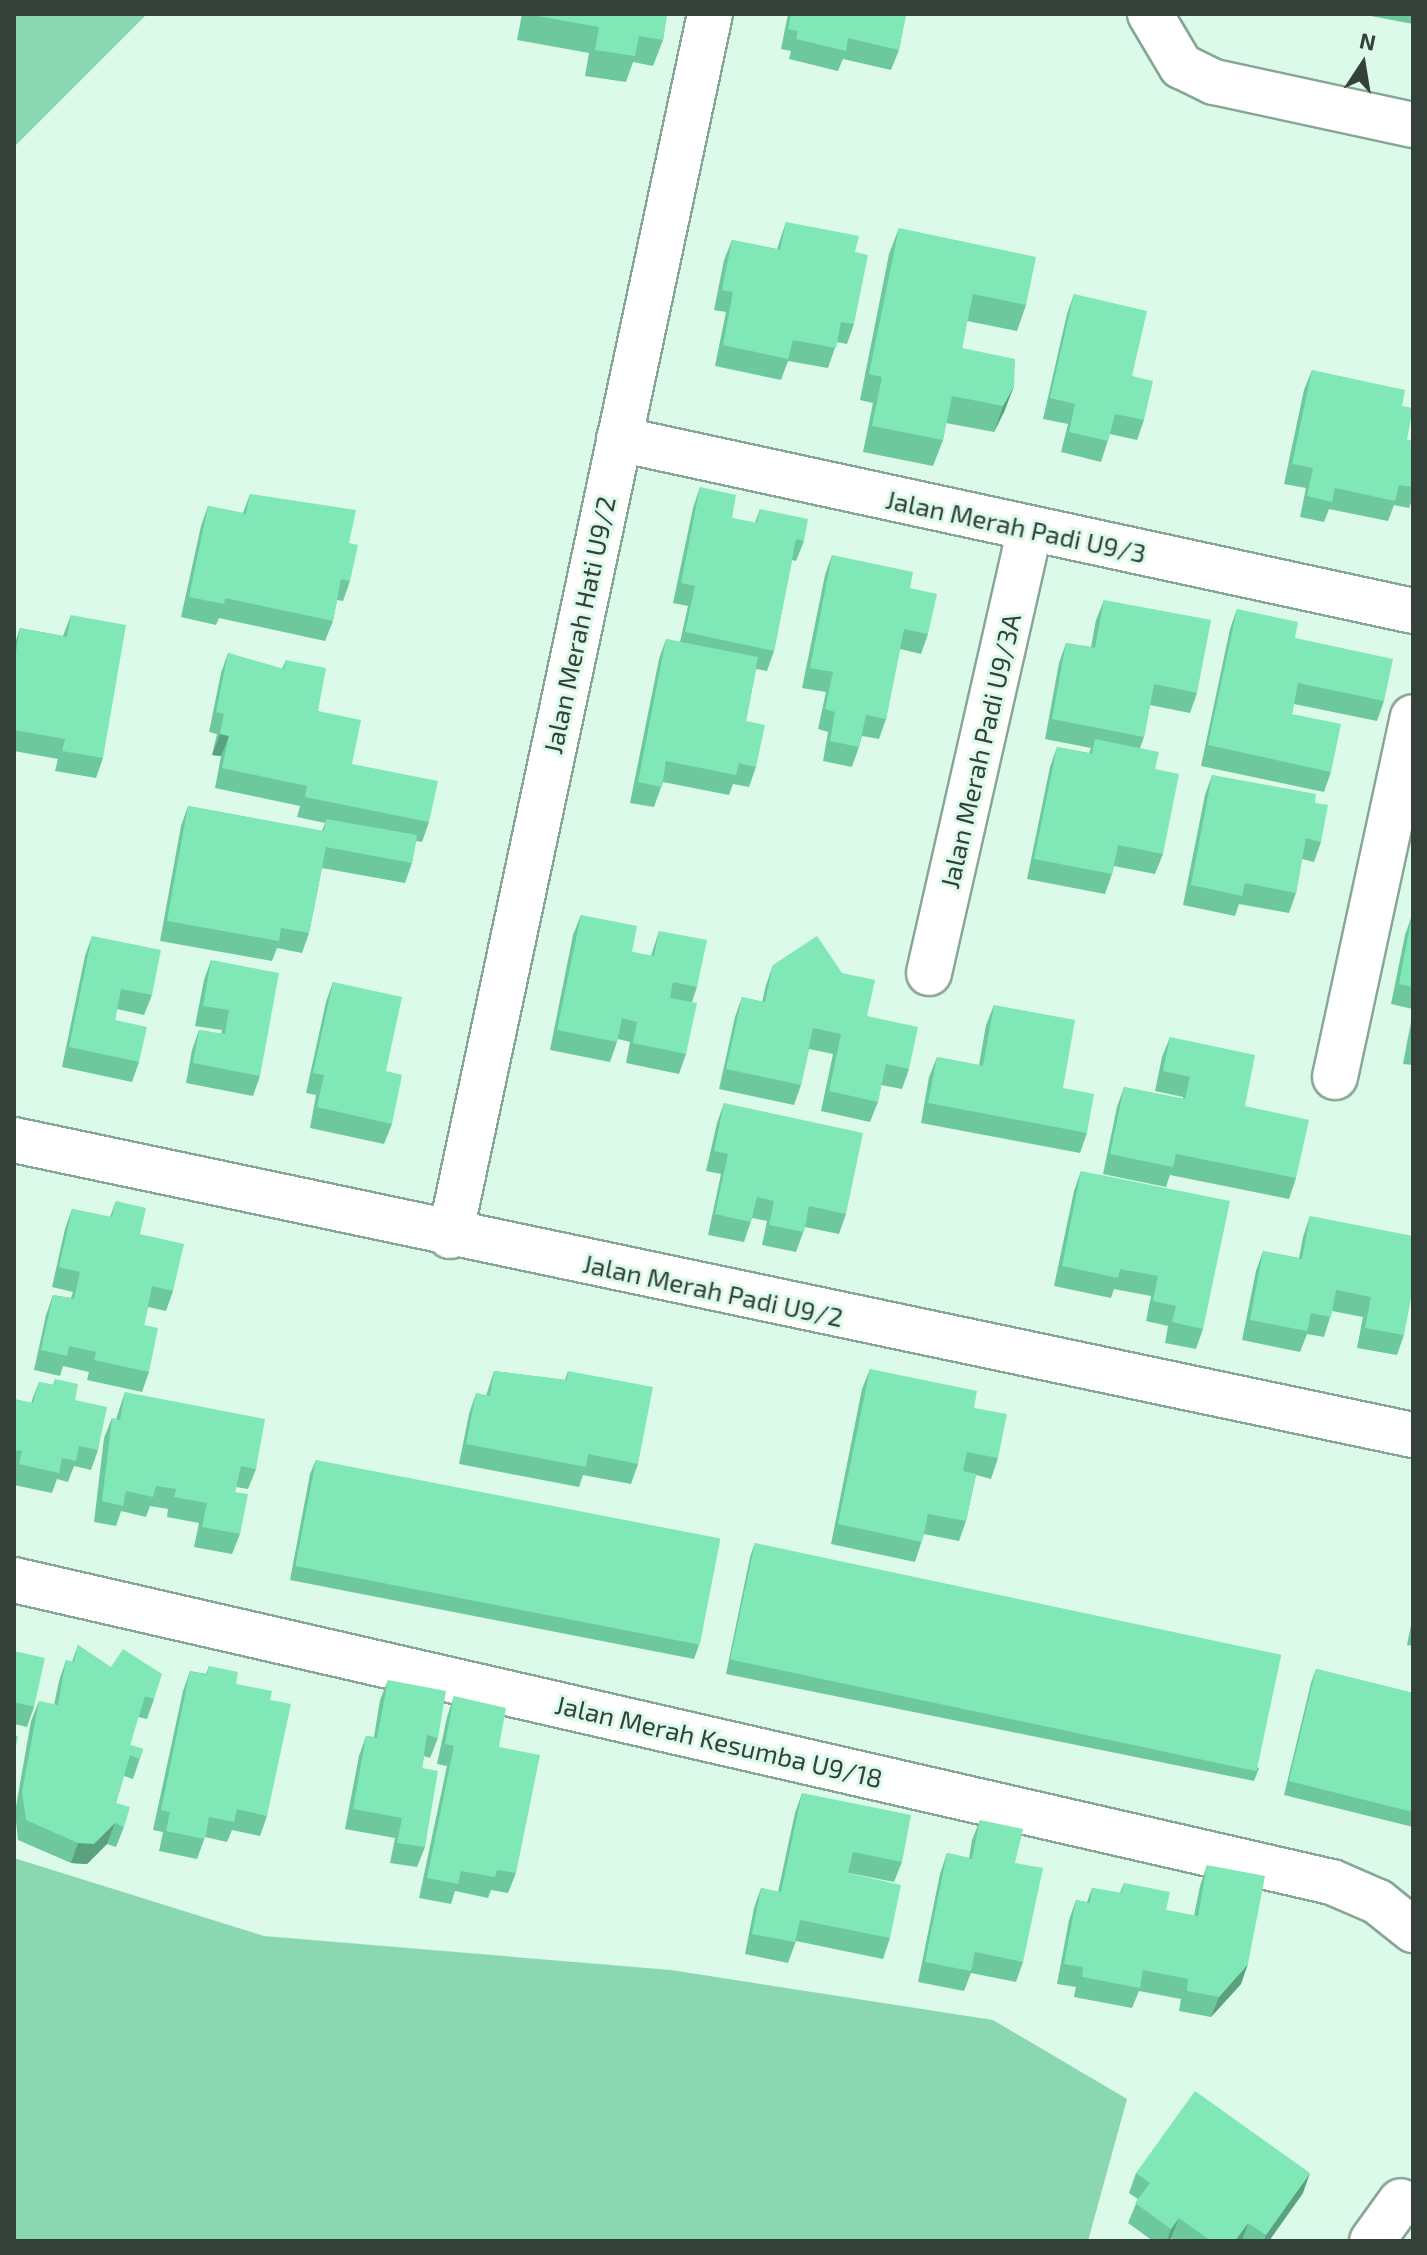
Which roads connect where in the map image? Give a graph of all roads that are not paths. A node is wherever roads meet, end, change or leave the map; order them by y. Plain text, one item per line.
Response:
1 (710, 14) edge
2 (1150, 14) edge
3 (1413, 125) edge
4 (619, 439) junction
5 (1030, 529) junction
6 (1413, 611) edge
7 (1413, 717) edge
8 (929, 973) dead end
9 (1335, 1077) dead end
10 (14, 1140) edge
11 (450, 1236) junction
12 (1413, 1435) edge
13 (14, 1580) edge
14 (1413, 1930) edge
15 (1401, 2201) dead end
16 (1372, 2241) edge

1 - 4 street, Jalan Merah Hati U9/2
2 - 3 street
4 - 5 street, Jalan Merah Padi U9/3
4 - 11 street, Jalan Merah Hati U9/2
5 - 6 street, Jalan Merah Padi U9/3
5 - 8 street, Jalan Merah Padi U9/3A
7 - 9 street
10 - 11 street, Jalan Merah Padi U9/2
11 - 12 street, Jalan Merah Padi U9/2
13 - 14 street, Jalan Merah Kesumba U9/18
15 - 16 street

